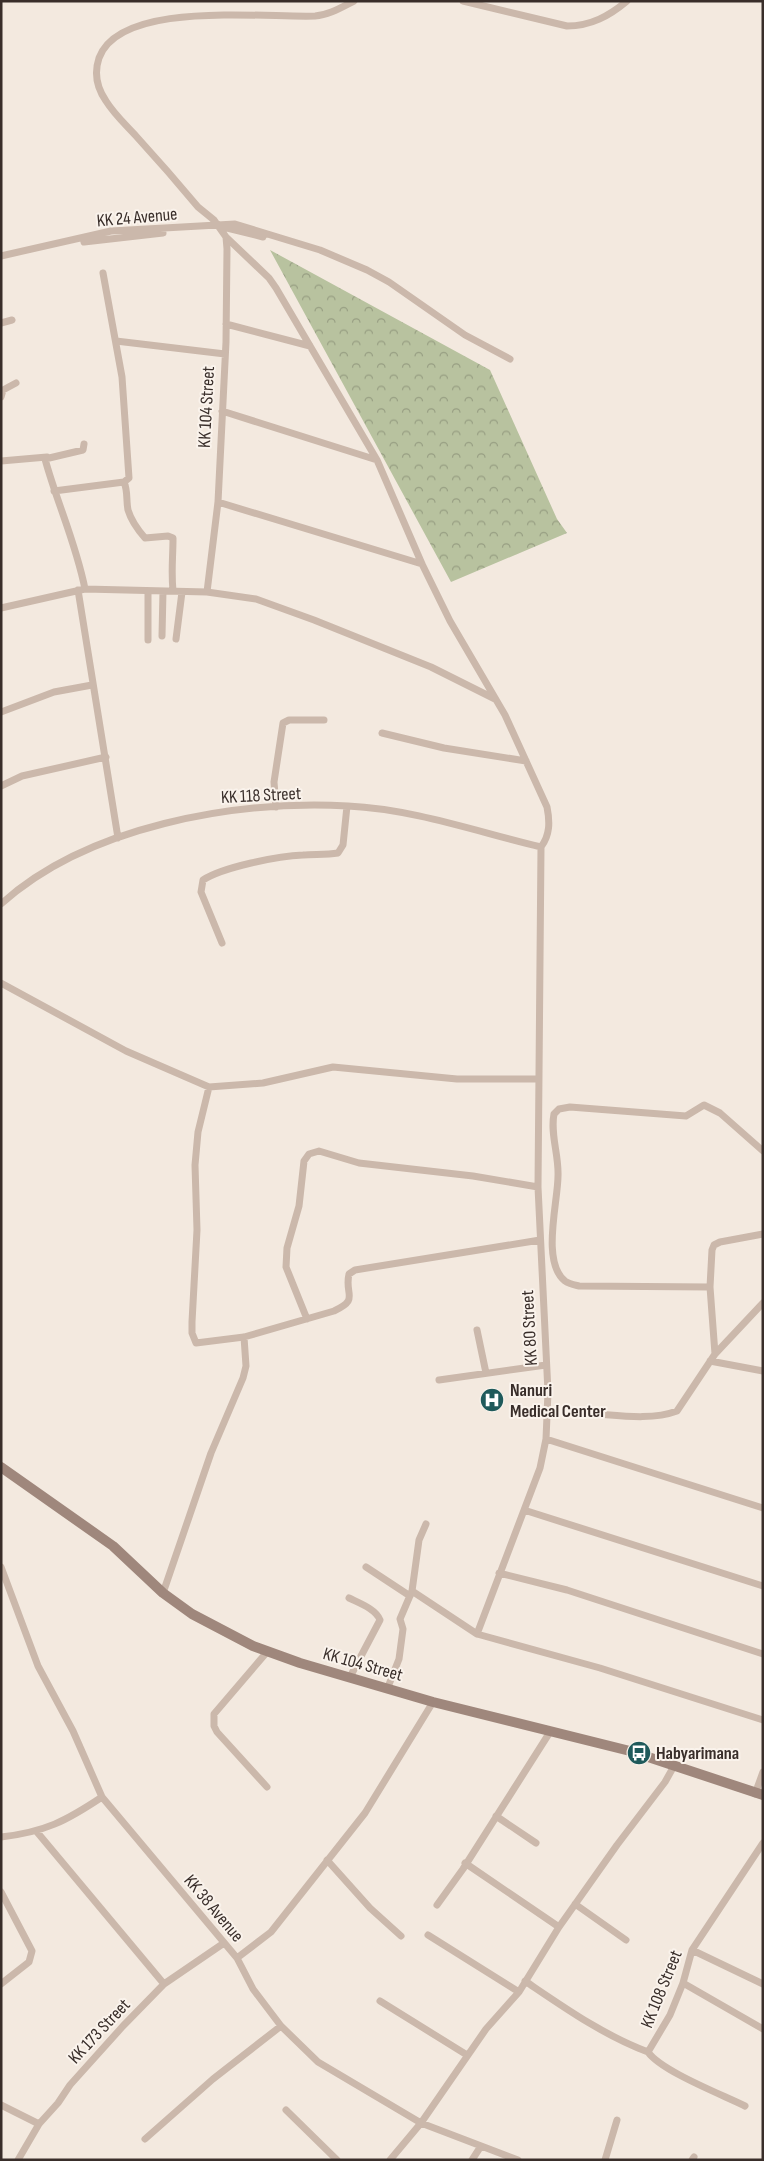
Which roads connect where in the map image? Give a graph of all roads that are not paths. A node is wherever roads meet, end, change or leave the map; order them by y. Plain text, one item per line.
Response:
1 (354, 1) edge
2 (463, 1) edge
3 (627, 1) edge
4 (216, 223) junction
5 (226, 237) junction
6 (1, 256) edge
7 (103, 274) dead end
8 (12, 320) dead end
9 (1, 322) edge
10 (226, 324) junction
11 (116, 341) junction
12 (310, 346) junction
13 (226, 354) junction
14 (510, 359) dead end
15 (16, 383) dead end
16 (1, 397) edge
17 (222, 411) junction
18 (84, 444) dead end
19 (47, 457) junction
20 (376, 460) junction
21 (1, 461) edge
22 (124, 482) junction
23 (54, 491) junction
24 (218, 502) junction
25 (422, 564) junction
26 (82, 589) junction
27 (148, 591) junction
28 (163, 591) junction
29 (173, 591) junction
30 (182, 592) junction
31 (208, 592) junction
32 (1, 608) edge
33 (162, 636) dead end
34 (176, 639) dead end
35 (148, 640) dead end
36 (92, 685) junction
37 (496, 700) junction
38 (1, 712) edge
39 (324, 720) dead end
40 (382, 733) dead end
41 (106, 757) junction
42 (526, 761) junction
43 (1, 786) edge
44 (347, 806) junction
45 (276, 808) junction
46 (118, 838) junction
47 (541, 847) junction
48 (1, 904) edge
49 (222, 942) dead end
50 (1, 982) edge
51 (539, 1079) junction
52 (209, 1087) junction
53 (763, 1151) edge
54 (538, 1187) junction
55 (763, 1234) edge
56 (540, 1240) junction
57 (710, 1287) junction
58 (763, 1303) edge
59 (307, 1319) junction
60 (477, 1330) dead end
61 (244, 1337) junction
62 (715, 1354) junction
63 (710, 1360) junction
64 (546, 1365) junction
65 (763, 1371) edge
66 (486, 1373) junction
67 (439, 1380) dead end
68 (598, 1414) dead end
69 (546, 1439) junction
70 (1, 1467) edge
71 (763, 1508) edge
72 (524, 1510) junction
73 (426, 1524) dead end
74 (1, 1567) edge
75 (366, 1567) dead end
76 (499, 1573) junction
77 (763, 1586) edge
78 (162, 1593) junction
79 (411, 1594) junction
80 (349, 1598) dead end
81 (477, 1634) junction
82 (268, 1652) junction
83 (763, 1654) edge
84 (350, 1677) junction
85 (388, 1687) junction
86 (433, 1702) junction
87 (763, 1720) edge
88 (550, 1732) junction
89 (674, 1766) junction
90 (763, 1772) edge
91 (267, 1787) dead end
92 (759, 1794) edge
93 (102, 1797) junction
94 (496, 1816) junction
95 (37, 1832) junction
96 (1, 1837) edge
97 (536, 1843) dead end
98 (763, 1843) edge
99 (327, 1860) junction
100 (465, 1863) junction
101 (1, 1892) edge
102 (3, 1901) edge
103 (576, 1904) junction
104 (437, 1905) dead end
105 (559, 1928) junction
106 (428, 1935) dead end
107 (401, 1936) dead end
108 (626, 1940) dead end
109 (224, 1943) junction
110 (692, 1950) junction
111 (237, 1958) junction
112 (525, 1981) junction
113 (683, 1983) junction
114 (1, 1984) edge
115 (164, 1984) junction
116 (763, 1984) edge
117 (519, 1992) junction
118 (380, 2001) dead end
119 (281, 2026) junction
120 (763, 2029) edge
121 (648, 2052) junction
122 (467, 2055) junction
123 (1, 2105) edge
124 (745, 2106) dead end
125 (286, 2110) dead end
126 (617, 2120) dead end
127 (421, 2123) junction
128 (39, 2124) junction
129 (145, 2139) dead end
130 (481, 2146) junction
131 (18, 2160) edge
132 (337, 2160) edge
133 (390, 2160) edge
134 (472, 2160) edge
135 (518, 2160) edge
136 (605, 2160) edge

1 - 4 street
2 - 3 street
4 - 5 street
4 - 6 street, KK 24 Avenue
4 - 14 street, KK 24 Avenue
5 - 10 street, KK 104 Street
5 - 12 street, KK 80 Street
7 - 11 street
8 - 9 street
10 - 12 street
10 - 13 street, KK 104 Street
11 - 13 street
11 - 22 street
12 - 20 street, KK 80 Street
13 - 17 street, KK 104 Street
15 - 16 street
17 - 20 street
17 - 24 street, KK 104 Street
18 - 19 street
19 - 21 street
19 - 23 street
20 - 25 street, KK 80 Street
22 - 23 street
22 - 29 street
23 - 26 street
24 - 25 street
24 - 31 street, KK 104 Street
25 - 37 street, KK 80 Street
26 - 27 street
26 - 32 street
26 - 36 street
27 - 28 street
27 - 35 street
28 - 29 street
28 - 33 street
29 - 30 street
30 - 31 street
30 - 34 street
31 - 37 street
36 - 38 street
36 - 41 street
37 - 42 street, KK 80 Street
39 - 45 street
40 - 42 street
41 - 43 street
41 - 46 street
42 - 47 street, KK 80 Street
44 - 45 street, KK 118 Street
44 - 47 street, KK 118 Street
44 - 49 street
45 - 46 street, KK 118 Street
46 - 48 street, KK 118 Street
47 - 51 street, KK 80 Street
50 - 52 street
51 - 52 street
51 - 54 street, KK 80 Street
52 - 61 street
53 - 57 street
54 - 56 street, KK 80 Street
54 - 59 street
55 - 57 street
56 - 59 street
56 - 64 street, KK 80 Street
57 - 62 street
58 - 62 street
59 - 61 street
60 - 66 street
61 - 78 street
62 - 63 street
63 - 65 street
63 - 68 street
64 - 66 street
64 - 69 street, KK 80 Street
66 - 67 street
69 - 71 street
69 - 72 street, KK 80 Street
70 - 78 street, KK 104 Street
72 - 76 street, KK 80 Street
72 - 77 street
73 - 79 street
74 - 93 street, KK 38 Avenue
75 - 79 street
76 - 81 street, KK 80 Street
76 - 83 street
78 - 82 street, KK 104 Street
79 - 81 street
79 - 85 street
80 - 84 street
81 - 87 street
82 - 84 street, KK 104 Street
82 - 91 street
84 - 85 street, KK 104 Street
85 - 86 street, KK 104 Street
86 - 88 street, KK 104 Street
86 - 99 street
88 - 89 street, KK 104 Street
88 - 94 street
89 - 92 street, KK 104 Street
89 - 103 street
90 - 92 street
93 - 95 street
93 - 109 street, KK 38 Avenue
94 - 97 street
94 - 100 street
95 - 96 street
95 - 115 street
98 - 110 street, KK 108 Street
99 - 107 street
99 - 111 street
100 - 104 street
100 - 105 street
101 - 102 street
102 - 114 street
103 - 105 street
103 - 108 street
105 - 112 street
106 - 117 street
109 - 111 street, KK 38 Avenue
109 - 115 street, KK 173 Street
110 - 113 street, KK 108 Street
110 - 116 street
111 - 119 street, KK 38 Avenue
112 - 117 street
112 - 121 street, KK 108 Street
113 - 120 street
113 - 121 street, KK 108 Street
115 - 128 street, KK 173 Street
117 - 122 street
118 - 122 street
119 - 127 street, KK 38 Avenue
119 - 129 street
121 - 124 street
122 - 127 street
123 - 128 street
125 - 132 street
126 - 136 street
127 - 130 street, KK 38 Avenue
127 - 133 street
128 - 131 street, KK 173 Street
130 - 134 street
130 - 135 street, KK 38 Avenue

